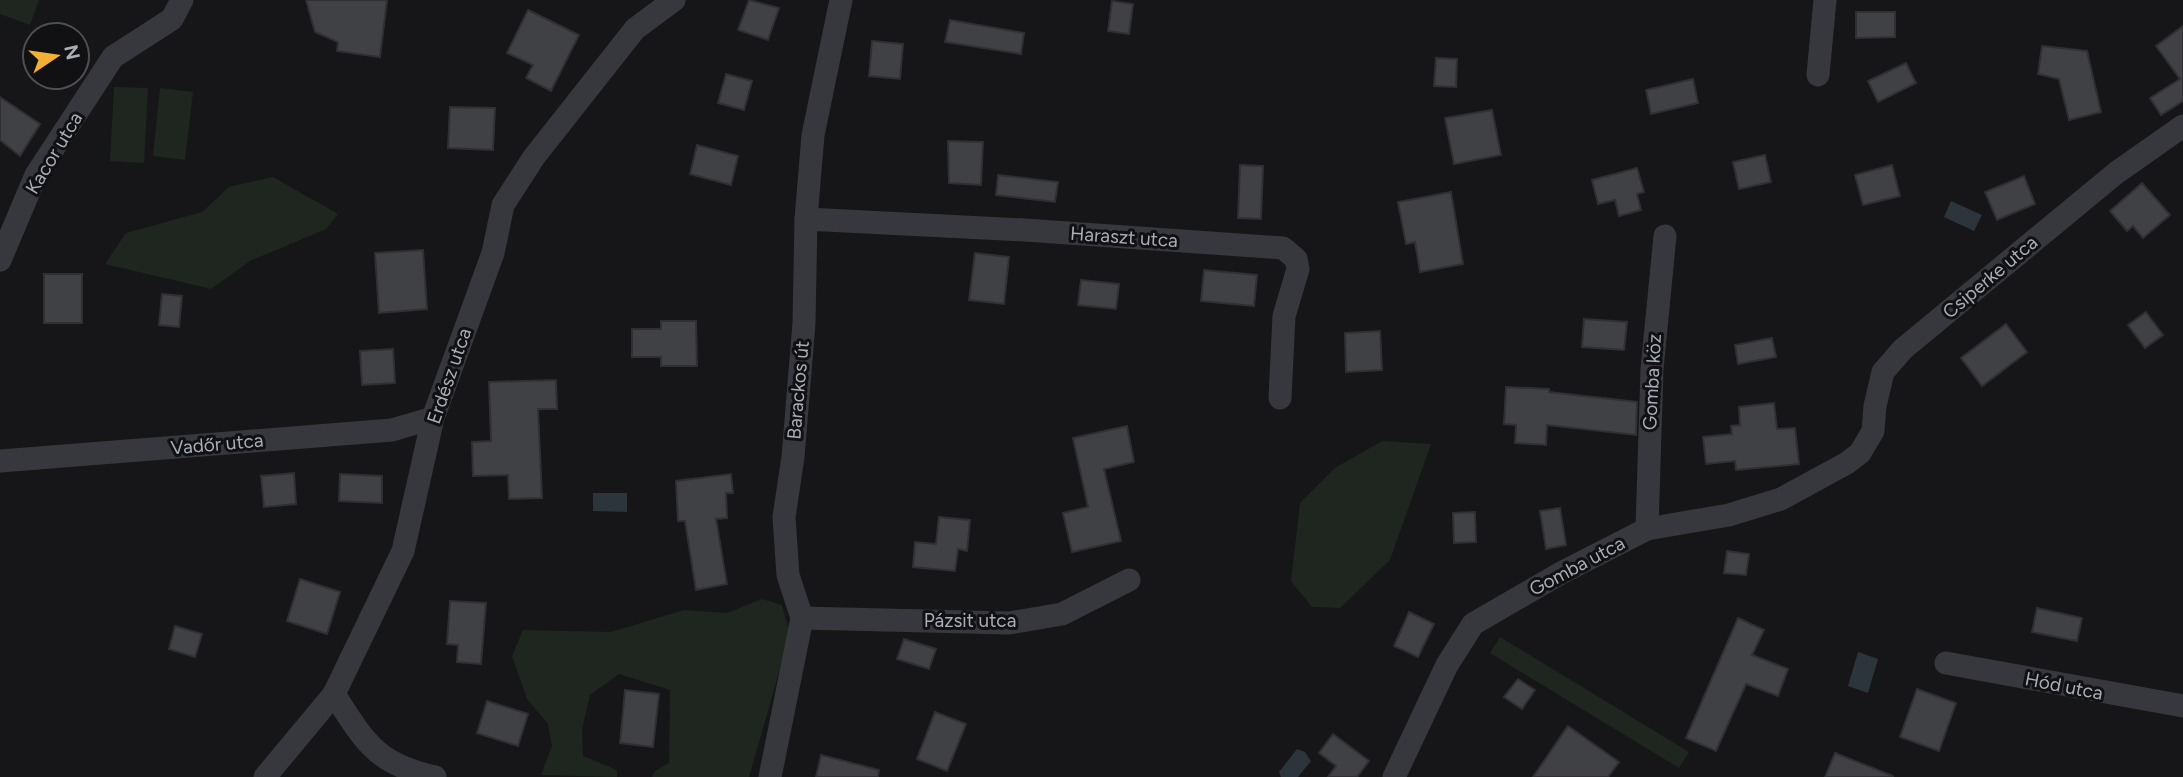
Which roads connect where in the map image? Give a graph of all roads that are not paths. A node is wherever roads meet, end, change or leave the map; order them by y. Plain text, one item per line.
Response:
1 (182, 0) edge
2 (674, 0) edge
3 (841, 0) edge
4 (1825, 0) edge
5 (1818, 75) dead end
6 (2183, 126) edge
7 (806, 219) junction
8 (1665, 236) dead end
9 (0, 260) edge
10 (1280, 398) dead end
11 (433, 418) junction
12 (0, 461) edge
13 (1847, 463) joint
14 (1647, 529) junction
15 (1129, 580) dead end
16 (802, 618) junction
17 (1945, 663) dead end
18 (334, 694) junction
19 (2183, 706) edge
20 (265, 777) edge
21 (435, 777) edge
22 (770, 777) edge
23 (1394, 777) edge

1 - 9 street, Kacor utca
2 - 11 street, Erdész utca
3 - 7 street, Barackos út
4 - 5 street
6 - 13 street, Csiperke utca
7 - 10 street, Haraszt utca
7 - 16 street, Barackos út
8 - 14 street, Gomba köz
11 - 12 street, Vadőr utca
11 - 18 street, Erdész utca
13 - 14 street, Gomba utca
14 - 23 street, Gomba utca
15 - 16 street, Pázsit utca
16 - 22 street, Barackos út
17 - 19 street, Hód utca
18 - 20 street, Erdész utca
18 - 21 street

